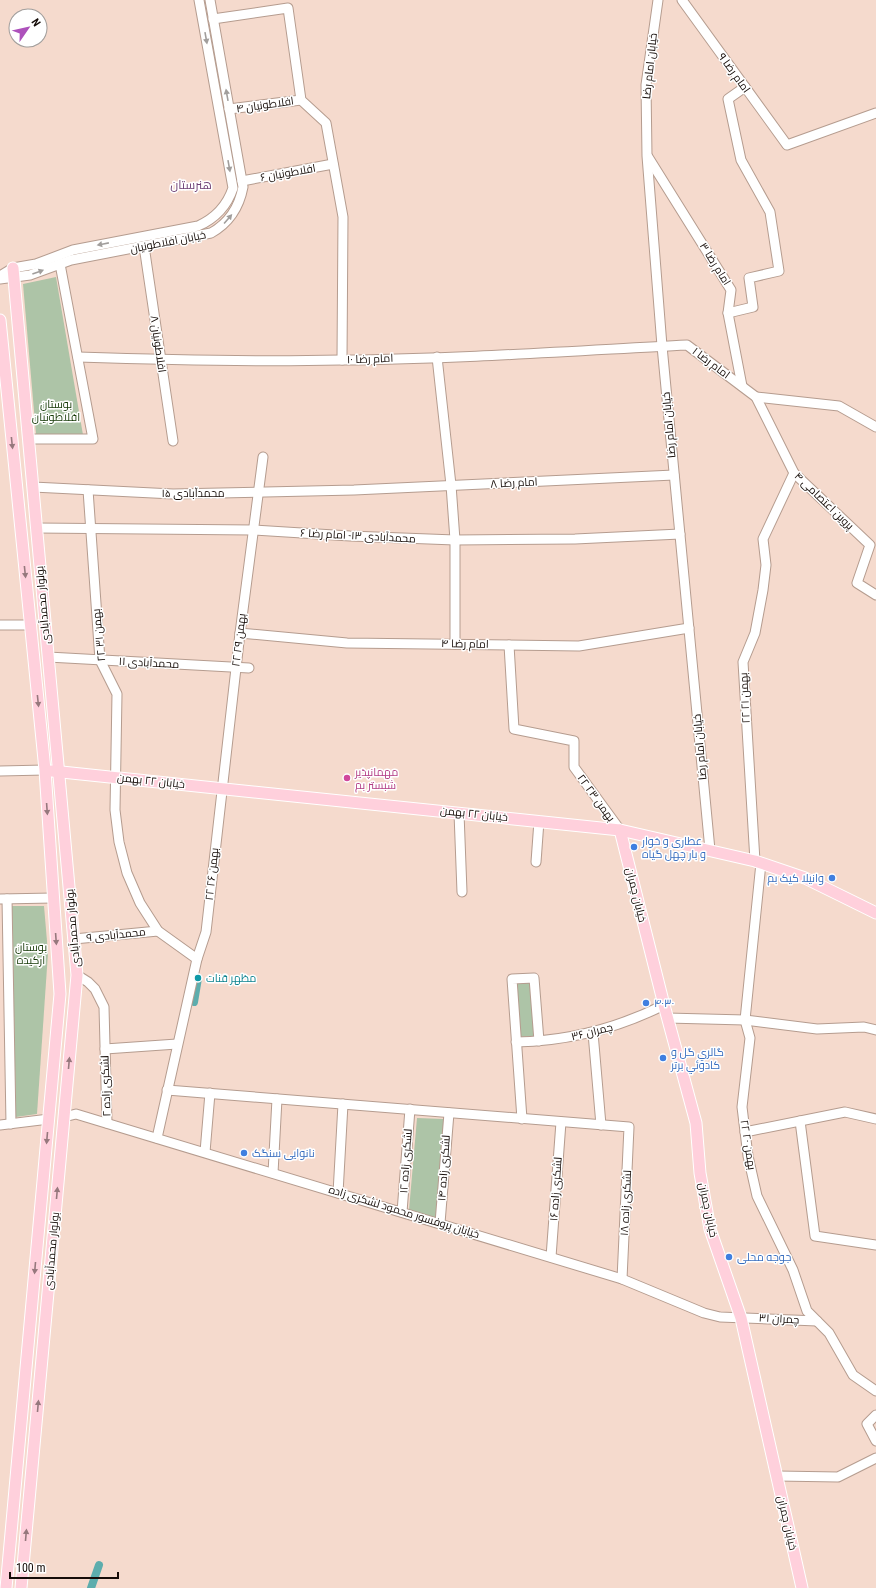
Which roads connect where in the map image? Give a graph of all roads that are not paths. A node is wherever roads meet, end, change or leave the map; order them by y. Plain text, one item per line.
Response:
1 (199, 0) edge
2 (210, 0) edge
3 (658, 0) edge
4 (682, 0) edge
5 (213, 19) junction
6 (745, 87) junction
7 (301, 100) junction
8 (229, 109) junction
9 (876, 113) edge
10 (647, 156) junction
11 (333, 164) junction
12 (242, 181) junction
13 (144, 246) junction
14 (60, 264) junction
15 (13, 273) junction
16 (0, 278) edge
17 (728, 313) junction
18 (0, 320) edge
19 (662, 346) junction
20 (78, 357) junction
21 (437, 357) junction
22 (160, 360) junction
23 (342, 360) junction
24 (742, 386) junction
25 (756, 397) junction
26 (9, 415) junction
27 (26, 415) junction
28 (876, 427) edge
29 (28, 439) junction
30 (173, 441) dead end
31 (263, 457) dead end
32 (794, 473) junction
33 (674, 475) junction
34 (451, 485) junction
35 (33, 487) junction
36 (88, 490) junction
37 (354, 490) joint
38 (258, 492) junction
39 (36, 528) junction
40 (91, 529) junction
41 (253, 530) junction
42 (680, 534) junction
43 (455, 540) junction
44 (876, 595) edge
45 (0, 625) edge
46 (30, 625) junction
47 (689, 628) junction
48 (240, 633) junction
49 (455, 644) junction
50 (509, 645) junction
51 (48, 657) junction
52 (100, 660) junction
53 (236, 667) junction
54 (249, 668) dead end
55 (45, 770) junction
56 (0, 771) edge
57 (58, 771) junction
58 (115, 777) junction
59 (222, 788) junction
60 (459, 812) junction
61 (539, 821) junction
62 (620, 830) junction
63 (710, 850) junction
64 (536, 862) dead end
65 (758, 862) junction
66 (462, 892) dead end
67 (54, 898) junction
68 (3, 899) edge
69 (876, 913) edge
70 (158, 931) junction
71 (74, 940) junction
72 (197, 959) junction
73 (77, 975) junction
74 (664, 1005) junction
75 (667, 1018) junction
76 (745, 1020) junction
77 (876, 1030) edge
78 (593, 1033) junction
79 (539, 1041) junction
80 (516, 1042) junction
81 (177, 1044) junction
82 (105, 1048) junction
83 (167, 1090) junction
84 (210, 1093) junction
85 (277, 1099) junction
86 (343, 1104) junction
87 (410, 1109) junction
88 (449, 1113) junction
89 (64, 1117) junction
90 (876, 1118) edge
91 (49, 1119) junction
92 (522, 1119) junction
93 (800, 1121) junction
94 (561, 1122) junction
95 (107, 1123) junction
96 (11, 1124) junction
97 (0, 1125) edge
98 (601, 1125) junction
99 (745, 1132) junction
100 (157, 1138) junction
101 (206, 1152) junction
102 (273, 1173) junction
103 (338, 1193) junction
104 (402, 1212) junction
105 (440, 1223) junction
106 (876, 1245) edge
107 (551, 1257) junction
108 (622, 1278) junction
109 (741, 1318) junction
110 (817, 1321) junction
111 (876, 1391) edge
112 (876, 1415) edge
113 (876, 1441) edge
114 (876, 1458) edge
115 (777, 1476) junction
116 (6, 1588) edge
117 (21, 1588) edge
118 (802, 1588) edge

1 -> 15 street, خیابان افلاطونیان
2 - 5 street, خیابان افلاطونیان
3 - 10 street, خیابان امام رضا
4 - 6 street, امام رضا ۹
5 - 7 street
8 -> 5 street, خیابان افلاطونیان
6 - 9 street, امام رضا ۹
6 - 17 street
7 - 8 street, افلاطونیان ۴
7 - 11 street
8 - 12 street, خیابان افلاطونیان
10 - 17 street, امام رضا ۳
10 - 19 street, خیابان امام رضا
11 - 12 street, افلاطونیان ۶
11 - 23 street
13 -> 12 street, خیابان افلاطونیان
13 - 14 street, خیابان افلاطونیان
13 - 22 street, افلاطونیان ۸
15 -> 14 street, خیابان افلاطونیان
14 - 20 street
15 - 16 street, خیابان افلاطونیان
15 - 27 main road, بولوار محمدآبادی
17 - 24 street, امام رضا ۳
18 - 26 main road, بولوار محمدآبادی
19 - 21 street, امام رضا ۱۰
19 - 24 street, امام رضا ۱
19 - 33 street, خیابان امام رضا
20 - 22 street, امام رضا ۱۰
20 - 29 street
21 - 23 street, امام رضا ۱۰
21 - 34 street
22 - 23 street, امام رضا ۱۰
22 - 30 street, افلاطونیان ۸
24 - 25 street, امام رضا ۱
25 - 28 street
25 - 32 street, پروین اعتصامی ۴
26 - 27 main road
26 -> 46 main road, بولوار محمدآبادی
27 - 29 main road, بولوار محمدآبادی
29 - 35 main road, بولوار محمدآبادی
31 - 38 street, ۲۲ بهمن ۲۹
32 - 44 street, پروین اعتصامی ۴
32 - 65 street, ۲۲ بهمن ۲۱
33 - 34 street, امام رضا ۸
33 - 42 street, خیابان امام رضا
34 - 37 street, امام رضا ۸
34 - 43 street
35 - 36 street, محمدآبادی ۱۵
35 - 39 main road, بولوار محمدآبادی
36 - 38 street, محمدآبادی ۱۵
36 - 40 street, ۲۲ بهمن ۳۱
37 - 38 street, محمدآبادی ۱۵
38 - 41 street, ۲۲ بهمن ۲۹
39 - 40 street, محمدآبادی ۱۳- امام رضا ۶
39 - 51 main road, بولوار محمدآبادی
40 - 41 street, محمدآبادی ۱۳- امام رضا ۶
40 - 52 street, ۲۲ بهمن ۳۱
41 - 43 street, محمدآبادی ۱۳- امام رضا ۶
41 - 48 street, ۲۲ بهمن ۲۹
42 - 43 street, محمدآبادی ۱۳- امام رضا ۶
42 - 47 street, خیابان امام رضا
43 - 49 street
45 - 46 street
46 -> 55 main road, بولوار محمدآبادی
47 - 50 street, امام رضا ۴
47 - 63 street, خیابان امام رضا
48 - 49 street, امام رضا ۴
48 - 53 street, ۲۲ بهمن ۲۹
49 - 50 street, امام رضا ۴
50 - 62 street, ۲۲ بهمن ۲۳
51 - 52 street, محمدآبادی ۱۱
51 - 57 main road, بولوار محمدآبادی
52 - 53 street, محمدآبادی ۱۱
52 - 58 street, ۲۲ بهمن ۳۱
53 - 54 street, محمدآبادی ۱۱
53 - 59 street, ۲۲ بهمن ۲۹
55 - 56 street
55 - 57 main road, خیابان ۲۲ بهمن
55 -> 67 main road, بولوار محمدآبادی
57 - 58 main road, خیابان ۲۲ بهمن
57 - 71 main road, بولوار محمدآبادی
58 - 59 main road, خیابان ۲۲ بهمن
58 - 70 street, ۲۲ بهمن ۳۱
59 - 60 main road, خیابان ۲۲ بهمن
59 - 72 street, ۲۲ بهمن ۲۶
60 - 61 main road, خیابان ۲۲ بهمن
60 - 66 street
61 - 62 main road, خیابان ۲۲ بهمن
61 - 64 street
62 - 63 main road, خیابان ۲۲ بهمن
62 - 74 main road, خیابان چمران
63 - 65 main road, خیابان ۲۲ بهمن
65 - 69 main road, خیابان ۲۲ بهمن
65 - 76 street, ۲۲ بهمن ۲۰
67 - 68 street
67 -> 91 main road, بولوار محمدآبادی
68 - 96 street
70 - 71 street, محمدآبادی ۹
70 - 72 street
71 - 73 main road, بولوار محمدآبادی
72 - 81 street, ۲۲ بهمن ۲۶
73 - 82 street, لشکری زاده ۲
89 -> 73 main road, بولوار محمدآبادی
74 - 75 main road, خیابان چمران
74 - 78 street, چمران ۳۶
75 - 76 street
75 - 109 main road, خیابان چمران
76 - 77 street
76 - 99 street, ۲۲ بهمن ۲۰
78 - 79 street, چمران ۳۶
78 - 98 street
79 - 80 street, چمران ۳۶
79 - 80 street
80 - 92 street
81 - 82 street
81 - 83 street, ۲۲ بهمن ۲۶
82 - 95 street, لشکری زاده ۲
83 - 84 street
83 - 100 street, ۲۲ بهمن ۲۶
84 - 85 street
84 - 101 street
85 - 86 street
85 - 102 street
86 - 87 street
86 - 103 street
87 - 88 street
87 - 104 street, لشکری زاده ١٢
88 - 92 street
88 - 105 street, لشکری زاده ١۴
89 - 91 main road
89 - 95 street, خیابان پروفسور محمود لشکری زاده
117 -> 89 main road, بولوار محمدآبادی
90 - 93 street
91 - 96 street
91 -> 116 main road, بولوار محمدآبادی
92 - 94 street
93 - 99 street
93 - 106 street
94 - 98 street
94 - 107 street, لشکری زاده ١۶
95 - 100 street, خیابان پروفسور محمود لشکری زاده
96 - 97 street
98 - 108 street, لشکری زاده ۱۸
99 - 110 street, ۲۲ بهمن ۲۰
100 - 101 street, خیابان پروفسور محمود لشکری زاده
101 - 102 street, خیابان پروفسور محمود لشکری زاده
102 - 103 street, خیابان پروفسور محمود لشکری زاده
103 - 104 street, خیابان پروفسور محمود لشکری زاده
104 - 105 street, خیابان پروفسور محمود لشکری زاده
105 - 107 street, خیابان پروفسور محمود لشکری زاده
107 - 108 street, خیابان پروفسور محمود لشکری زاده
108 - 109 street, خیابان پروفسور محمود لشکری زاده
109 - 110 street, چمران ۳۱
109 - 115 main road, خیابان چمران
110 - 111 street, ۲۲ بهمن ۲۰
112 - 113 street
114 - 115 street
115 - 118 main road, خیابان چمران

